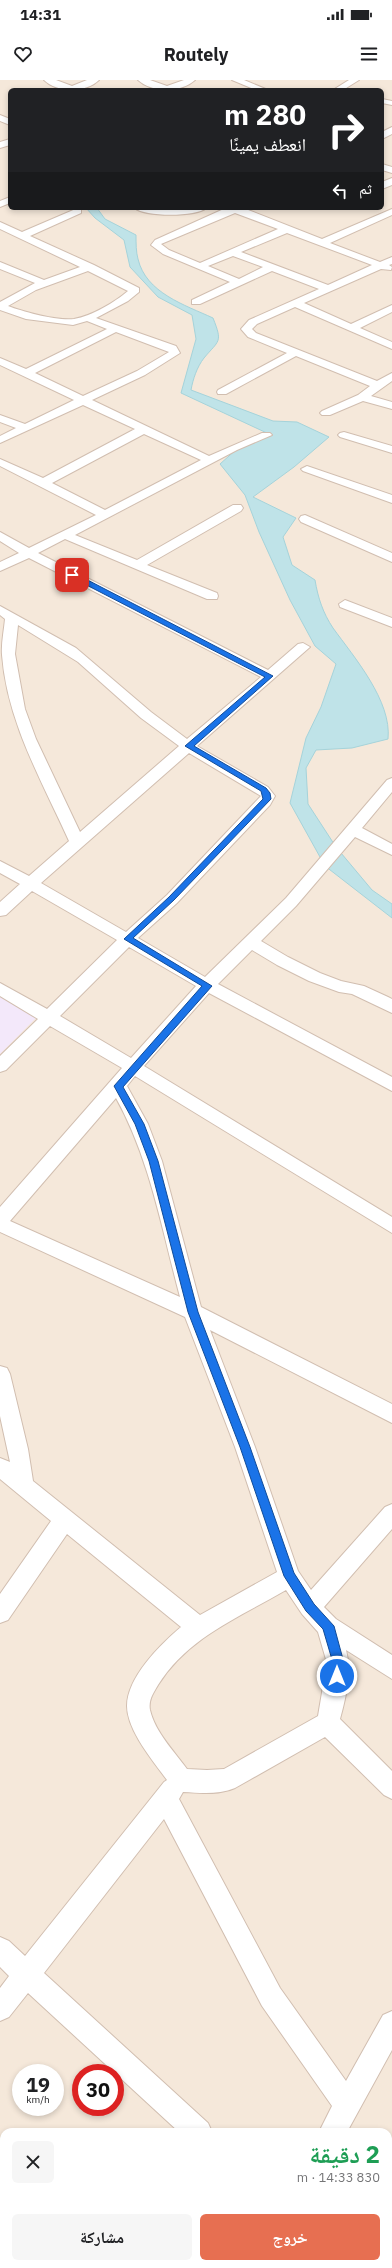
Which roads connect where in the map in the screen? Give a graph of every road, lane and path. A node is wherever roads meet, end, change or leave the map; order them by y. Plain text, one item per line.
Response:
1 (48, 80) edge
2 (95, 80) edge
3 (142, 80) edge
4 (190, 80) edge
5 (236, 80) edge
6 (266, 80) edge
7 (355, 80) edge
8 (252, 86) junction
9 (66, 88) edge
10 (76, 88) edge
11 (163, 88) edge
12 (172, 88) edge
13 (246, 88) edge
14 (258, 88) edge
15 (341, 88) edge
16 (390, 208) edge
17 (152, 210) edge
18 (188, 210) edge
19 (231, 210) edge
20 (240, 210) edge
21 (78, 211) dead end
22 (0, 225) edge
23 (285, 230) junction
24 (24, 235) junction
25 (321, 243) junction
26 (232, 252) junction
27 (392, 260) edge
28 (0, 265) edge
29 (381, 265) junction
30 (200, 266) junction
31 (91, 267) junction
32 (272, 267) junction
33 (392, 270) edge
34 (238, 282) junction
35 (43, 283) junction
36 (329, 289) junction
37 (0, 297) edge
38 (12, 298) junction
39 (196, 302) dead end
40 (297, 304) junction
41 (0, 307) edge
42 (392, 308) edge
43 (87, 318) junction
44 (116, 328) junction
45 (351, 328) junction
46 (392, 346) edge
47 (296, 352) junction
48 (0, 361) edge
49 (27, 373) junction
50 (392, 376) edge
51 (379, 386) junction
52 (222, 392) dead end
53 (362, 397) junction
54 (84, 399) junction
55 (392, 406) edge
56 (326, 413) dead end
57 (0, 418) edge
58 (25, 428) junction
59 (144, 429) junction
60 (344, 434) dead end
61 (266, 435) dead end
62 (0, 440) edge
63 (392, 450) edge
64 (208, 460) junction
65 (0, 462) edge
66 (307, 469) dead end
67 (43, 483) junction
68 (392, 499) edge
69 (237, 508) dead end
70 (106, 515) junction
71 (305, 519) dead end
72 (65, 535) junction
73 (0, 536) edge
74 (29, 553) junction
75 (391, 563) edge
76 (138, 565) junction
77 (0, 567) edge
78 (212, 596) dead end
79 (345, 604) dead end
80 (6, 614) edge
81 (392, 623) edge
82 (303, 647) dead end
83 (4, 656) edge
84 (270, 676) junction
85 (189, 746) junction
86 (392, 783) edge
87 (352, 829) junction
88 (77, 842) junction
89 (392, 850) edge
90 (0, 866) edge
91 (32, 884) junction
92 (0, 911) edge
93 (128, 939) junction
94 (252, 942) junction
95 (208, 986) junction
96 (0, 989) edge
97 (392, 1007) edge
98 (49, 1017) junction
99 (0, 1066) edge
100 (133, 1067) junction
101 (392, 1085) edge
102 (118, 1086) junction
103 (0, 1220) edge
104 (0, 1224) edge
105 (392, 1226) edge
106 (193, 1312) junction
107 (0, 1374) edge
108 (392, 1414) edge
109 (0, 1467) edge
110 (24, 1488) junction
111 (392, 1514) edge
112 (64, 1520) junction
113 (289, 1576) junction
114 (310, 1607) junction
115 (0, 1613) edge
116 (328, 1626) junction
117 (198, 1627) junction
118 (392, 1668) edge
119 (327, 1723) junction
120 (392, 1787) edge
121 (173, 1789) junction
122 (0, 1950) edge
123 (26, 1974) junction
124 (0, 2008) edge
125 (392, 2024) edge
126 (347, 2105) junction
127 (196, 2128) edge
128 (334, 2128) edge

1 - 9 street
2 - 10 street
3 - 11 street
4 - 12 street
5 - 8 street
6 - 8 street
7 - 15 street
8 - 13 street
8 - 14 street
16 - 25 street
17 - 18 street
19 - 30 street
20 - 23 street
21 - 24 street
22 - 24 street
23 - 25 street
23 - 26 street
24 - 31 street
25 - 29 street
26 - 30 street
26 - 32 street
27 - 29 street
28 - 35 street
29 - 33 street
29 - 36 street
30 - 34 street
31 - 35 street
31 - 43 street
32 - 34 street
32 - 36 street
34 - 39 street
35 - 38 street
36 - 40 street
37 - 38 street
38 - 41 street
40 - 45 street
40 - 47 street
41 - 43 street
42 - 45 street
43 - 44 street
44 - 49 street
44 - 54 street
45 - 46 street
47 - 51 street
47 - 52 street
48 - 49 street
49 - 54 street
50 - 51 street
51 - 53 street
53 - 55 street
53 - 56 street
54 - 58 street
54 - 59 street
57 - 58 street
58 - 62 street
59 - 64 street
59 - 67 street
60 - 63 street
61 - 64 street
64 - 70 street
65 - 67 street
66 - 68 street
67 - 70 street
69 - 76 street
70 - 72 street
71 - 75 street
72 - 74 street
72 - 76 street
73 - 74 street
74 - 77 street
74 - 84 street
76 - 78 street
79 - 81 street
80 - 83 street
80 - 85 street
82 - 84 street
83 - 88 street
84 - 85 street
85 - 88 street
85 - 93 street
86 - 87 street
87 - 89 street
87 - 94 street
88 - 91 street
90 - 91 street
91 - 92 street
91 - 93 street
93 - 95 street
93 - 98 street
94 - 95 street
94 - 97 street
95 - 100 street
95 - 101 street
96 - 98 street
98 - 99 street
98 - 100 street
100 - 102 street
100 - 105 street
102 - 103 street
102 - 106 street
104 - 106 street
106 - 108 street
106 - 113 street
107 - 110 street
109 - 110 street
110 - 112 street
111 - 114 street
112 - 115 street
112 - 117 street
113 - 114 street
113 - 117 street
114 - 116 street
116 - 118 street
116 - 119 street
117 - 121 street
119 - 120 street
119 - 121 street
121 - 123 street
121 - 126 street
122 - 123 street
123 - 124 street
123 - 127 street
125 - 126 street
126 - 128 street

